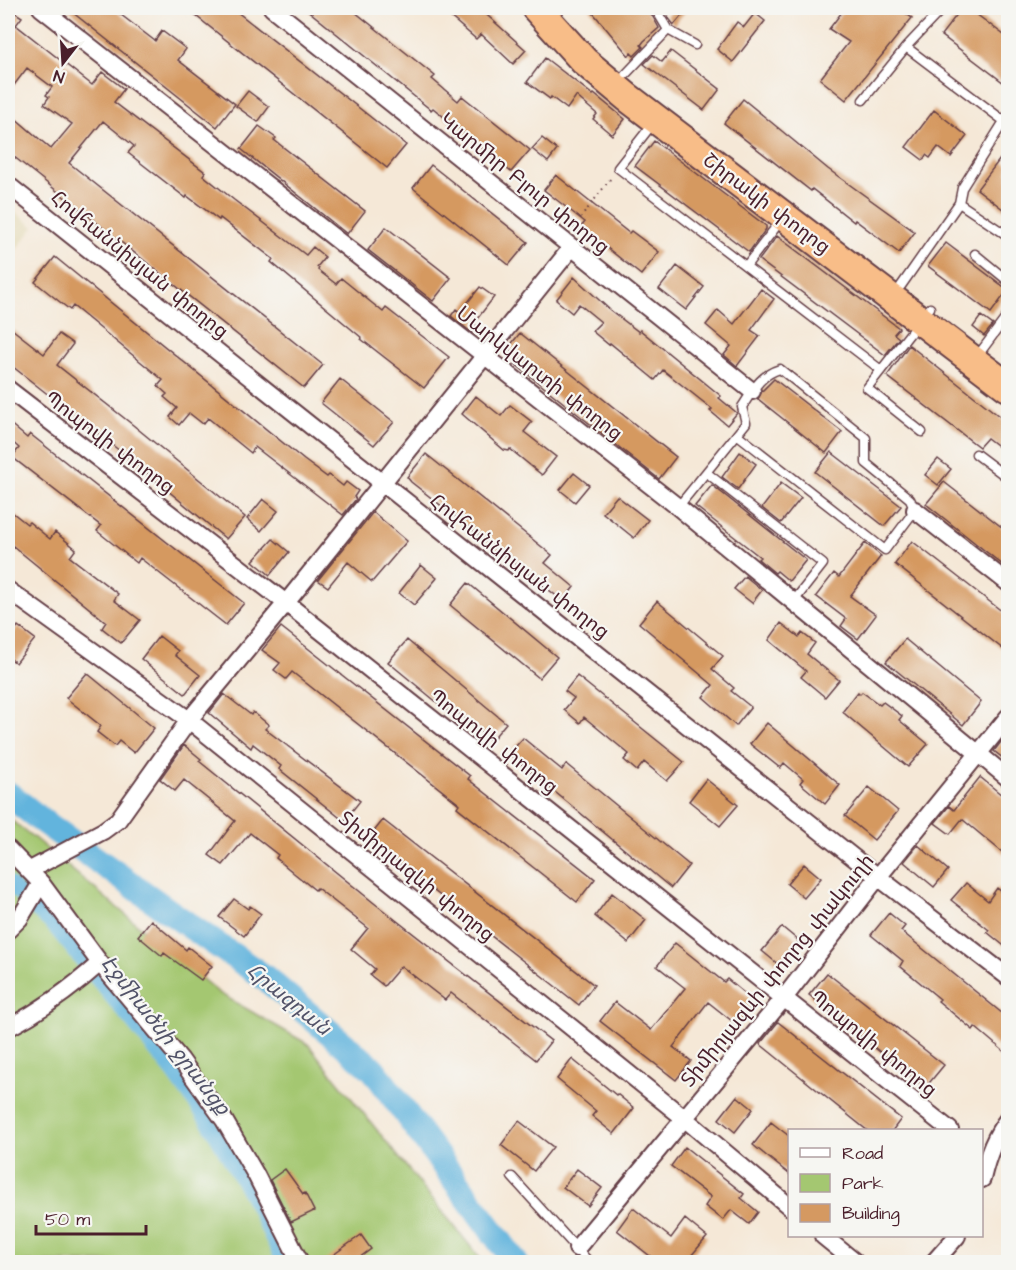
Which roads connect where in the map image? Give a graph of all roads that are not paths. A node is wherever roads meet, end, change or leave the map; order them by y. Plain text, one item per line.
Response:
1 (41, 8) edge
2 (272, 8) edge
3 (536, 8) edge
4 (554, 8) edge
5 (655, 8) edge
6 (943, 8) edge
7 (668, 30) junction
8 (695, 45) dead end
9 (906, 47) junction
10 (625, 75) junction
11 (863, 100) dead end
12 (656, 119) junction
13 (1007, 120) edge
14 (8, 185) edge
15 (959, 203) junction
16 (784, 216) junction
17 (1008, 236) edge
18 (572, 247) junction
19 (975, 254) dead end
20 (746, 266) junction
21 (1008, 281) edge
22 (902, 286) junction
23 (925, 314) junction
24 (1008, 315) edge
25 (979, 354) junction
26 (484, 356) junction
27 (1008, 367) edge
28 (881, 370) junction
29 (1008, 387) edge
30 (8, 389) edge
31 (752, 391) junction
32 (922, 432) dead end
33 (738, 435) junction
34 (976, 454) dead end
35 (707, 473) junction
36 (1008, 478) edge
37 (381, 483) junction
38 (678, 507) junction
39 (915, 510) junction
40 (1008, 583) edge
41 (8, 590) edge
42 (794, 601) junction
43 (286, 603) junction
44 (1008, 717) edge
45 (189, 720) junction
46 (979, 754) junction
47 (1008, 778) edge
48 (8, 849) edge
49 (30, 870) junction
50 (878, 877) junction
51 (41, 883) junction
52 (8, 930) edge
53 (100, 963) junction
54 (1008, 977) edge
55 (784, 998) junction
56 (8, 1029) edge
57 (684, 1118) junction
58 (1008, 1119) edge
59 (948, 1129) edge
60 (984, 1153) edge
61 (512, 1177) dead end
62 (788, 1206) edge
63 (824, 1237) edge
64 (956, 1237) edge
65 (577, 1248) junction
66 (300, 1263) edge
67 (589, 1263) edge
68 (855, 1263) edge
69 (934, 1263) edge

1 - 26 street, Մարկվարտի փողոց
2 - 18 street, Կարմիր Բլուր փողոց
3 - 12 highway, Շիրակի փողոց
4 - 10 highway, Շիրակի փողոց
5 - 7 lane
6 - 9 lane
7 - 8 lane
7 - 10 lane
9 - 11 lane
9 - 13 lane
10 - 22 highway, Շիրակի փողոց
12 - 16 highway, Շիրակի փողոց
12 - 20 lane
13 - 15 lane
14 - 37 street, Հովհաննիսյան փողոց
15 - 17 lane
15 - 22 lane
16 - 20 lane
16 - 23 highway, Շիրակի փողոց
18 - 26 street
18 - 31 street, Կարմիր Բլուր փողոց
19 - 21 lane
20 - 28 lane
22 - 23 highway, Շիրակի փողոց
23 - 25 highway, Շիրակի փողոց
23 - 28 lane
24 - 25 lane
25 - 27 highway, Շիրակի փողոց
25 - 29 highway, Շիրակի փողոց
26 - 37 street
26 - 38 street, Մարկվարտի փողոց
28 - 32 lane
30 - 43 street, Պոպովի փողոց
31 - 33 lane
31 - 39 lane
33 - 35 lane
33 - 39 lane
34 - 36 lane
35 - 38 lane
35 - 42 lane
37 - 43 street
37 - 50 street, Հովհաննիսյան փողոց
38 - 42 street, Մարկվարտի փողոց
39 - 40 street
41 - 45 street, Տիմիրյազևի փողոց
42 - 46 street, Մարկվարտի փողոց
43 - 45 street
43 - 55 street, Պոպովի փողոց
44 - 46 street, Տիմիրյազևի փողոց փակուղի
45 - 49 street
45 - 57 street, Տիմիրյազևի փողոց
46 - 47 street, Մարկվարտի փողոց
46 - 50 street, Տիմիրյազևի փողոց փակուղի
48 - 49 street
49 - 51 street
50 - 54 street, Հովհաննիսյան փողոց
50 - 55 street, Տիմիրյազևի փողոց փակուղի
51 - 52 street
51 - 53 street
53 - 56 street
53 - 66 street
55 - 57 street, Տիմիրյազևի փողոց փակուղի
55 - 59 street, Պոպովի փողոց
57 - 62 street, Տիմիրյազևի փողոց
57 - 65 street, Տիմիրյազևի փողոց փակուղի
58 - 60 street
61 - 65 lane
63 - 68 street
64 - 69 street
65 - 67 lane

